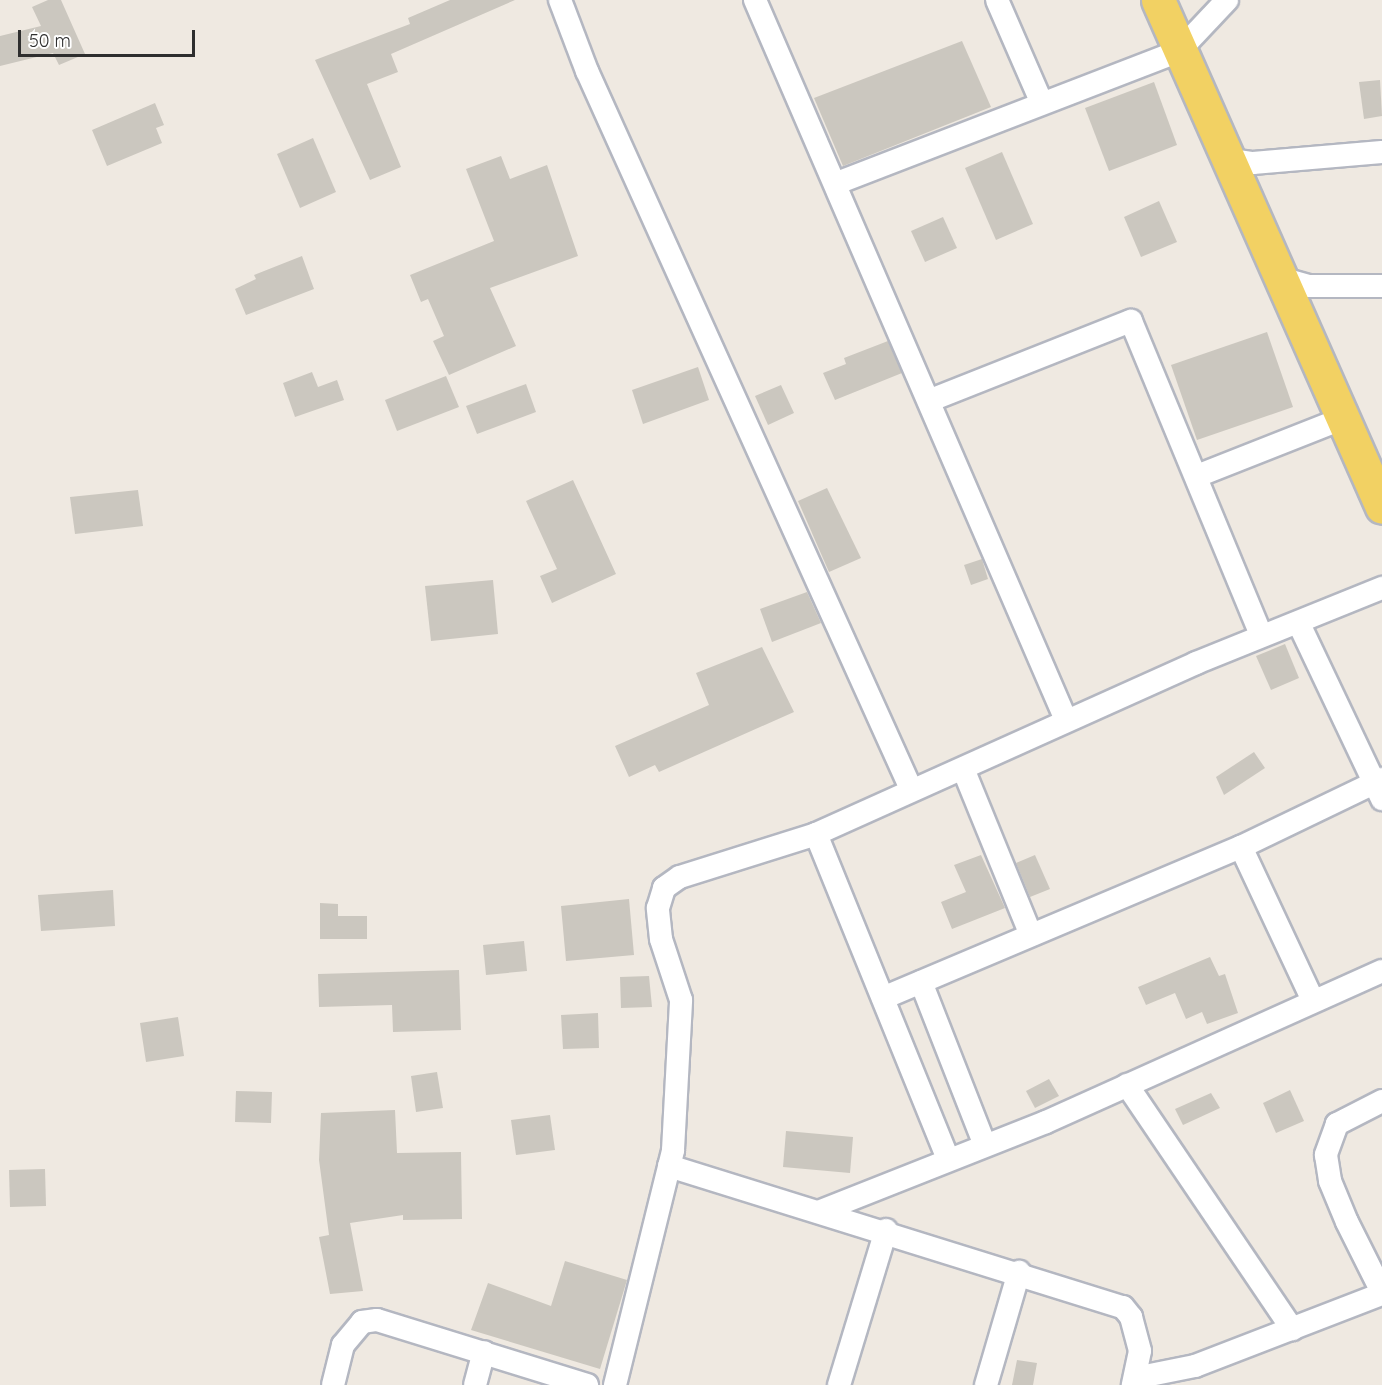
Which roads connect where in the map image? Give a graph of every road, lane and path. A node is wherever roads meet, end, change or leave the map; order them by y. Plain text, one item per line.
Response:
1 (560, 0) edge
2 (755, 0) edge
3 (997, 0) edge
4 (1158, 0) edge
5 (1181, 0) edge
6 (1227, 0) edge
7 (1188, 42) junction
8 (1041, 101) junction
9 (1382, 152) edge
10 (1242, 161) junction
11 (837, 183) junction
12 (1296, 282) junction
13 (1382, 286) edge
14 (931, 400) junction
15 (1344, 418) junction
16 (1378, 468) edge
17 (1197, 476) junction
18 (1382, 507) edge
19 (1382, 588) edge
20 (1299, 624) junction
21 (1261, 635) junction
22 (1066, 720) junction
23 (964, 771) junction
24 (1380, 786) edge
25 (911, 789) junction
26 (816, 834) junction
27 (1241, 847) junction
28 (1031, 935) junction
29 (1382, 971) edge
30 (921, 982) junction
31 (883, 998) junction
32 (1313, 1001) junction
33 (1127, 1085) junction
34 (1382, 1101) edge
35 (986, 1145) junction
36 (948, 1159) junction
37 (669, 1166) junction
38 (821, 1211) junction
39 (886, 1230) junction
40 (1018, 1272) junction
41 (1382, 1293) edge
42 (1292, 1329) junction
43 (484, 1352) junction
44 (1134, 1382) edge
45 (333, 1385) edge
46 (475, 1385) edge
47 (587, 1385) edge
48 (615, 1385) edge
49 (838, 1385) edge
50 (986, 1385) edge

1 - 25 street
2 - 11 street
3 - 8 street
4 - 7 main road
5 - 7 main road
6 - 7 street
7 - 8 street
7 - 10 main road
8 - 11 street
9 - 10 street
10 - 12 main road
11 - 14 street
12 - 13 street
12 - 15 main road
12 - 16 main road
14 - 17 street
14 - 22 street
15 - 16 main road
15 - 17 street
16 - 18 main road
17 - 21 street
19 - 20 street
20 - 21 street
20 - 24 street
21 - 22 street
22 - 23 street
23 - 25 street
23 - 28 street
24 - 27 street
25 - 26 street
26 - 31 street
26 - 37 street
27 - 28 street
27 - 32 street
28 - 30 street
29 - 32 street
30 - 31 street
30 - 35 street
31 - 36 street
32 - 33 street
33 - 35 street
33 - 42 street
34 - 41 street
35 - 36 street
36 - 38 street
37 - 38 street
37 - 48 street
38 - 39 street
39 - 40 street
39 - 49 street
40 - 44 street
40 - 50 street
41 - 42 street
42 - 44 street
43 - 45 street
43 - 46 street
43 - 47 street

